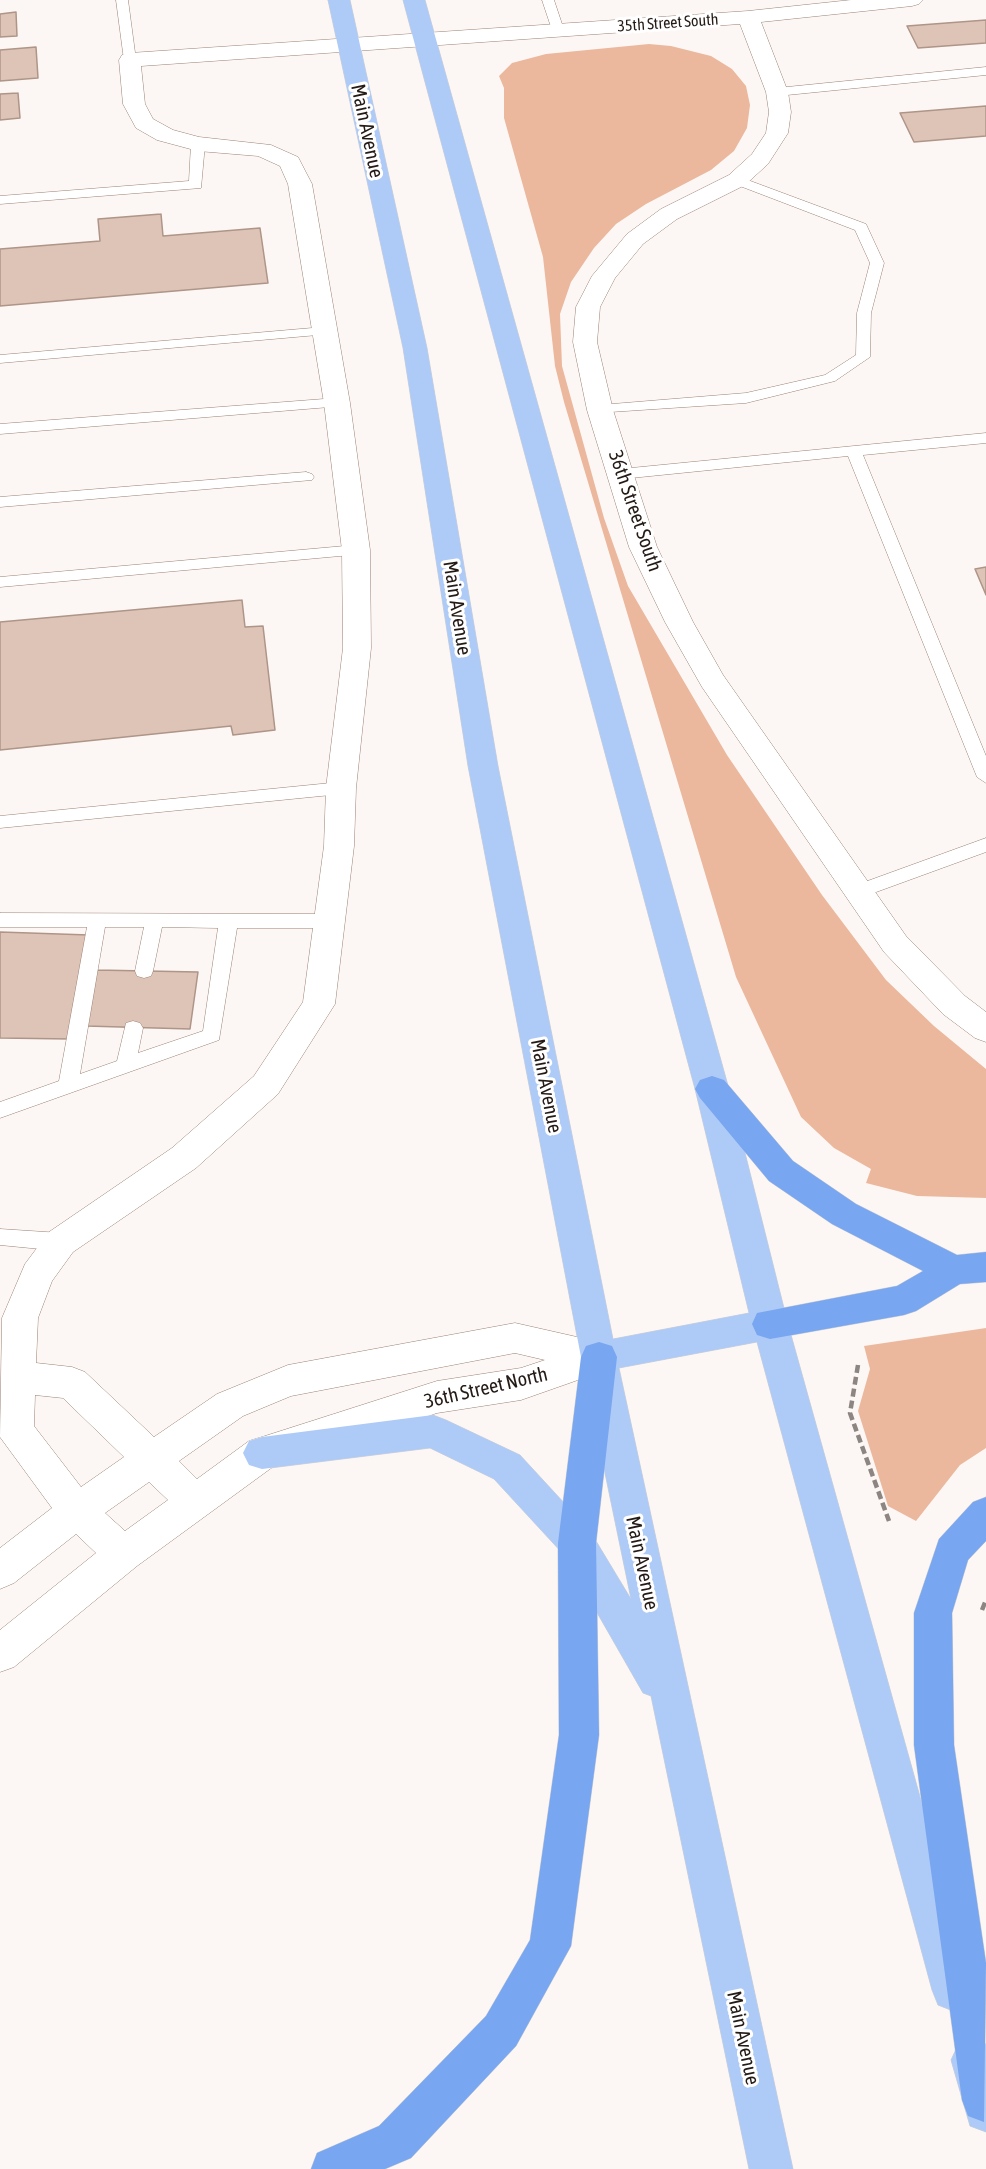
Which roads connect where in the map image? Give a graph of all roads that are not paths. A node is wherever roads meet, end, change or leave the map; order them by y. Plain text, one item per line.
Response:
1 (122, 0) edge
2 (339, 0) edge
3 (414, 0) edge
4 (548, 0) edge
5 (912, 0) edge
6 (886, 1) edge
7 (748, 17) junction
8 (558, 30) junction
9 (424, 38) junction
10 (347, 43) junction
11 (130, 60) junction
12 (986, 71) edge
13 (777, 92) junction
14 (198, 144) junction
15 (737, 180) junction
16 (0, 200) edge
17 (324, 331) junction
18 (0, 359) edge
19 (337, 403) junction
20 (600, 410) junction
21 (0, 429) edge
22 (986, 438) edge
23 (853, 450) junction
24 (621, 474) junction
25 (306, 477) dead end
26 (0, 502) edge
27 (356, 550) junction
28 (0, 582) edge
29 (986, 777) edge
30 (340, 788) junction
31 (0, 822) edge
32 (986, 844) edge
33 (857, 892) junction
34 (0, 920) edge
35 (97, 921) junction
36 (328, 921) junction
37 (154, 922) junction
38 (228, 922) junction
39 (144, 971) dead end
40 (133, 1028) dead end
41 (986, 1029) edge
42 (126, 1066) junction
43 (68, 1086) junction
44 (712, 1089) junction
45 (0, 1110) edge
46 (0, 1237) edge
47 (61, 1242) junction
48 (970, 1269) edge
49 (770, 1324) junction
50 (599, 1357) junction
51 (17, 1377) junction
52 (262, 1453) junction
53 (152, 1460) junction
54 (196, 1502) junction
55 (77, 1511) junction
56 (986, 1514) edge
57 (577, 1543) junction
58 (124, 1554) junction
59 (0, 1571) edge
60 (0, 1654) edge
61 (672, 1706) junction
62 (985, 2105) edge
63 (333, 2169) edge
64 (771, 2169) edge

1 - 11 lane
2 - 10 main road, Main Avenue
3 - 9 main road
4 - 8 lane
5 - 6 street, 35th Street South
6 - 7 street, 35th Street South
7 - 8 street, 35th Street South
7 - 13 street, 36th Street South
8 - 9 street, 35th Street South
9 - 10 street, 35th Street South
9 - 44 main road
10 - 11 street, 35th Street South
10 - 50 main road, Main Avenue
11 - 14 street
12 - 13 lane
13 - 15 street, 36th Street South
14 - 16 lane
14 - 17 street
15 - 20 street, 36th Street South
15 - 20 lane
17 - 18 lane
17 - 19 street
19 - 21 lane
19 - 27 street
20 - 24 street, 36th Street South
22 - 23 lane
23 - 24 lane
23 - 29 lane
24 - 33 street, 36th Street South
25 - 26 lane
27 - 28 lane
27 - 30 street
30 - 31 lane
30 - 36 street
32 - 33 lane
33 - 41 street, 36th Street South
34 - 35 lane
35 - 37 lane
35 - 43 lane
36 - 38 lane
36 - 47 street
37 - 38 lane
37 - 39 lane
38 - 42 lane
40 - 42 lane
42 - 43 lane
43 - 45 lane
44 - 48 highway
44 - 49 main road
46 - 47 lane
47 - 51 street
48 - 49 highway
49 - 50 main road
49 - 62 main road
50 - 52 street, 36th Street North
50 - 53 street, 36th Street North
50 - 57 highway
50 - 61 main road, Main Avenue
51 - 53 street
51 - 55 street
52 - 54 street, 36th Street North
52 - 57 main road
53 - 54 street
53 - 55 street, 36th Street North
54 - 58 street, 36th Street North
55 - 58 street
55 - 59 street, 36th Street North
56 - 62 highway
57 - 61 main road
57 - 63 highway
58 - 60 street, 36th Street North
61 - 64 main road, Main Avenue

